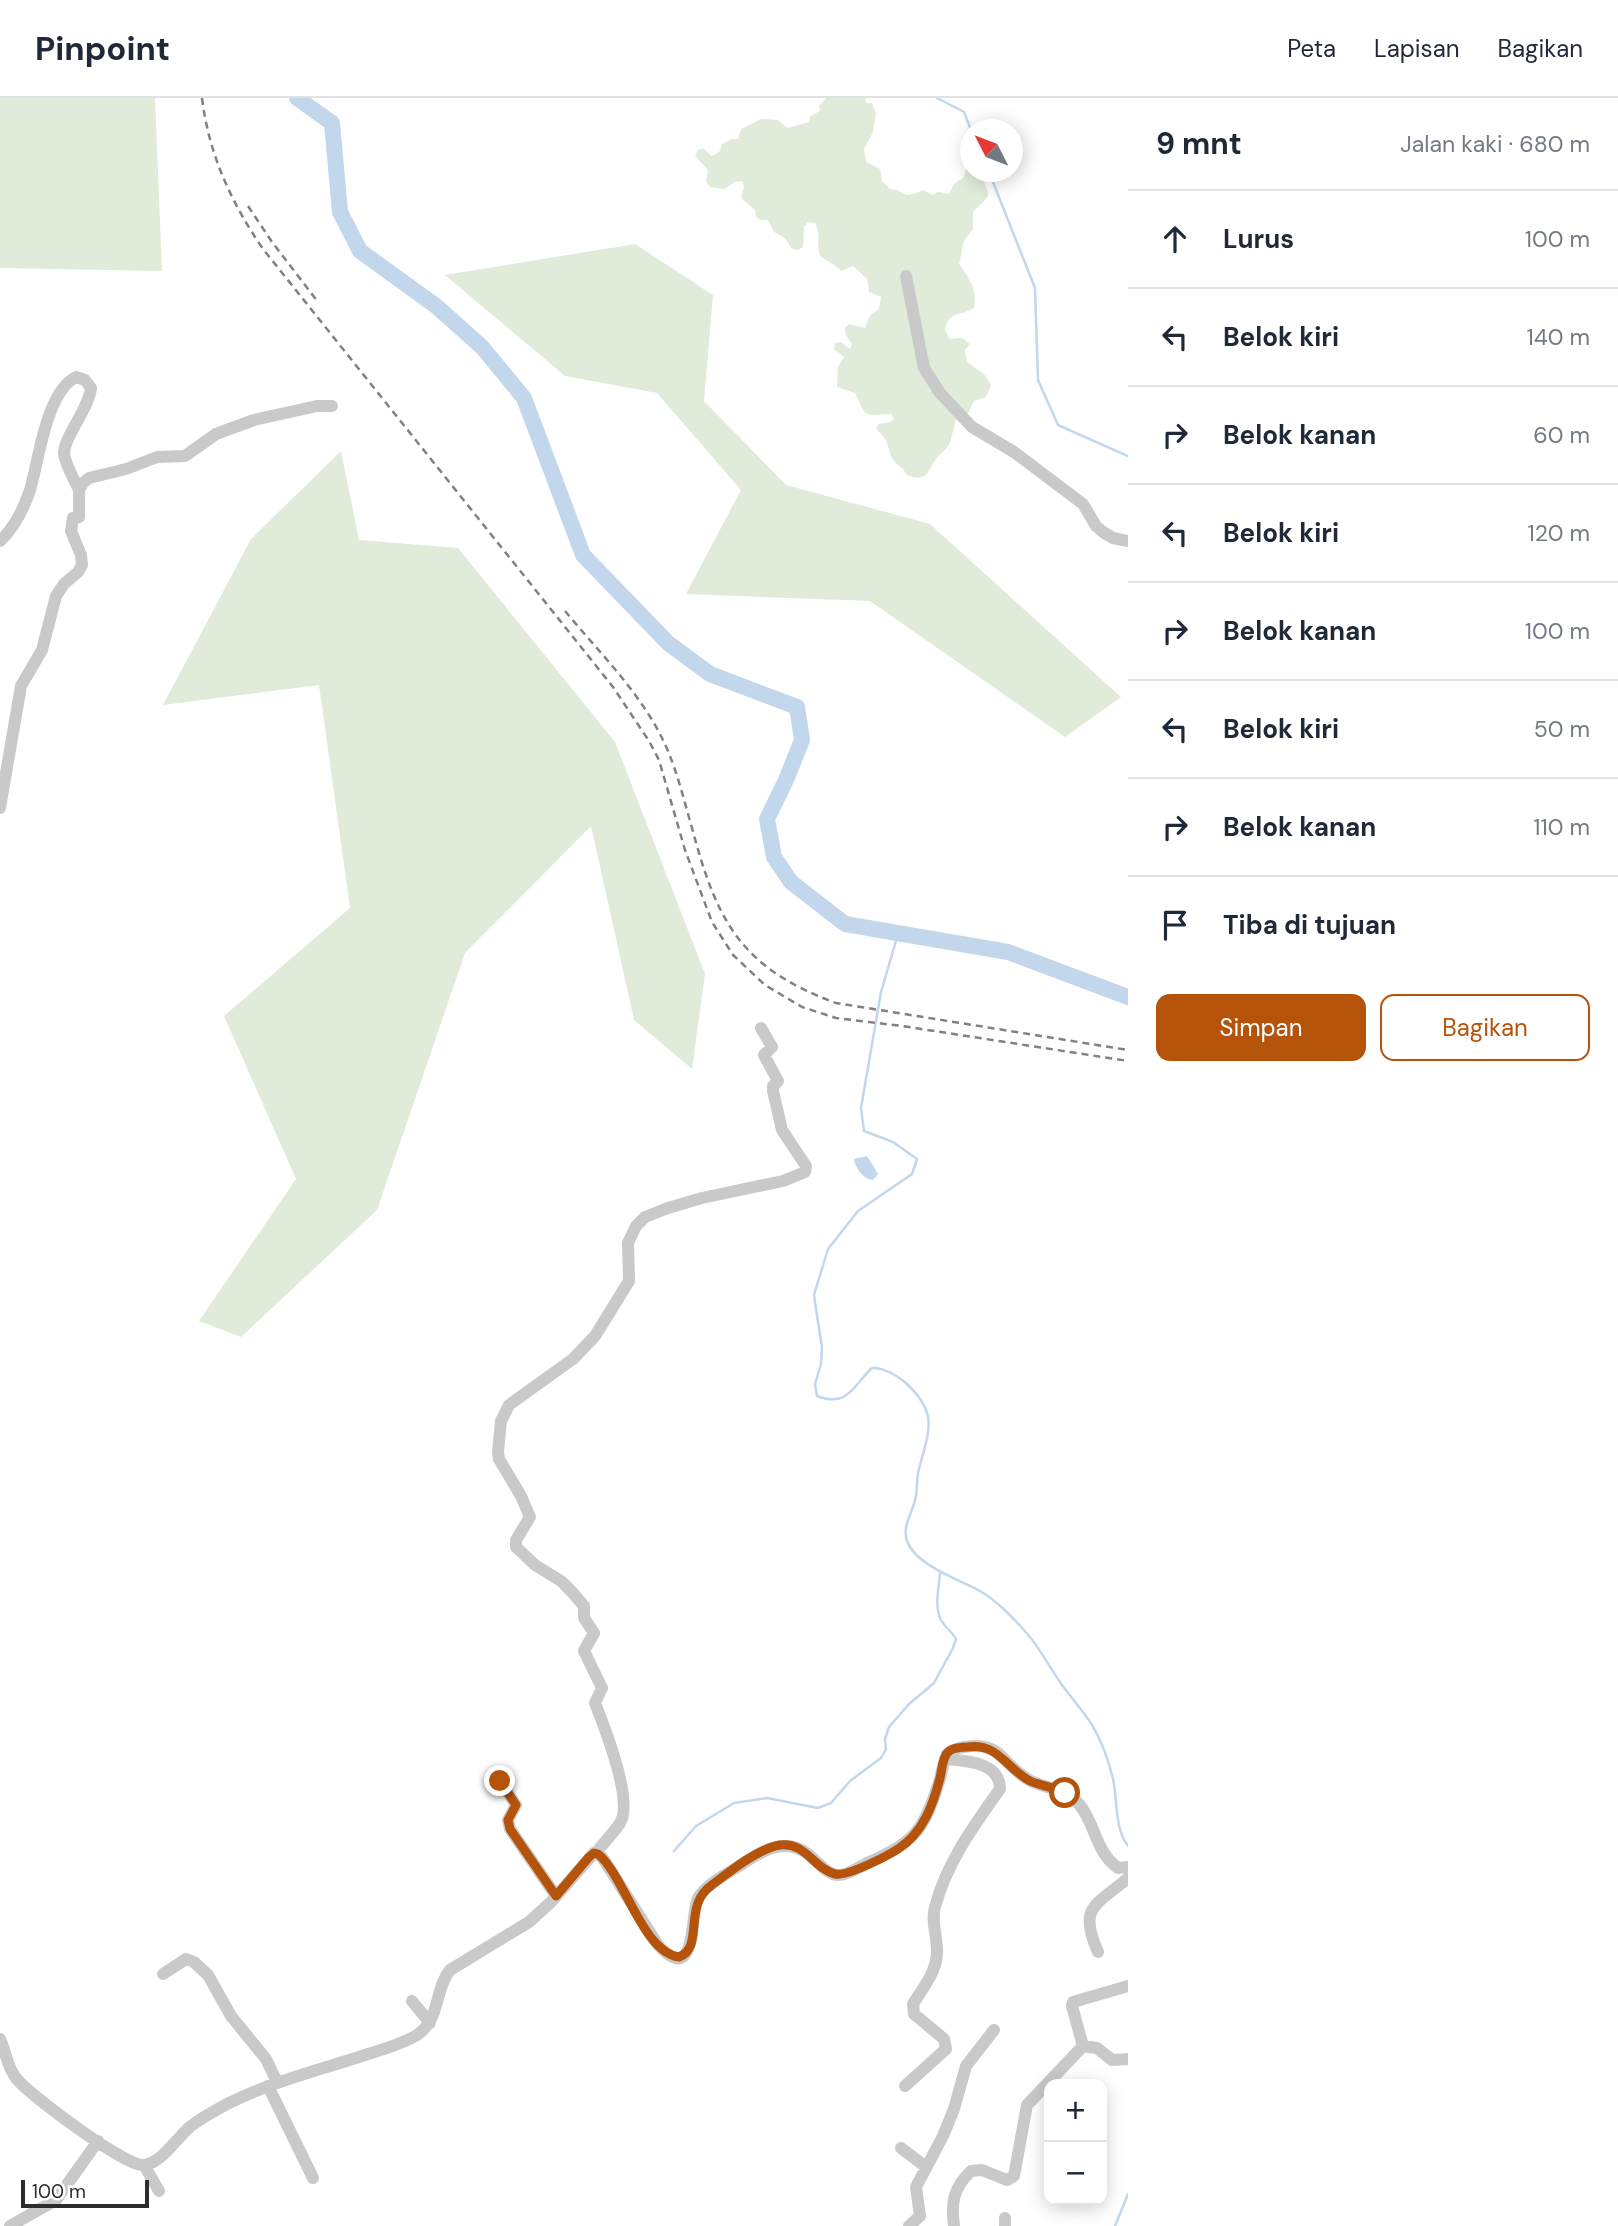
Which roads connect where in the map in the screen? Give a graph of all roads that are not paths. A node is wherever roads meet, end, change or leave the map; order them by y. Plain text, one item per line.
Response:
1 (906, 276) dead end
2 (332, 406) dead end
3 (79, 490) junction
4 (0, 541) edge
5 (1128, 541) edge
6 (0, 808) edge
7 (761, 1028) dead end
8 (944, 1759) junction
9 (500, 1781) dead end
10 (596, 1853) junction
11 (1127, 1873) edge
12 (556, 1896) junction
13 (1098, 1952) dead end
14 (163, 1974) dead end
15 (1128, 1986) edge
16 (412, 2001) dead end
17 (429, 2023) junction
18 (993, 2030) dead end
19 (0, 2039) edge
20 (1083, 2046) junction
21 (1128, 2059) edge
22 (273, 2084) junction
23 (905, 2086) dead end
24 (98, 2141) junction
25 (901, 2148) dead end
26 (144, 2165) junction
27 (926, 2167) junction
28 (313, 2178) dead end
29 (159, 2191) dead end
30 (10, 2226) edge
31 (909, 2226) edge
32 (954, 2226) edge

1 - 5 street
2 - 3 street
3 - 4 street
3 - 6 street
7 - 10 street
8 - 10 street
8 - 11 street
8 - 23 street
9 - 12 street
10 - 12 street
11 - 13 street
12 - 17 street
14 - 22 street
15 - 20 street
16 - 17 street
17 - 22 street
18 - 27 street
19 - 24 street
20 - 21 street
20 - 32 street
22 - 26 street
22 - 28 street
24 - 26 street
24 - 30 street
25 - 27 street
26 - 29 street
27 - 31 street

